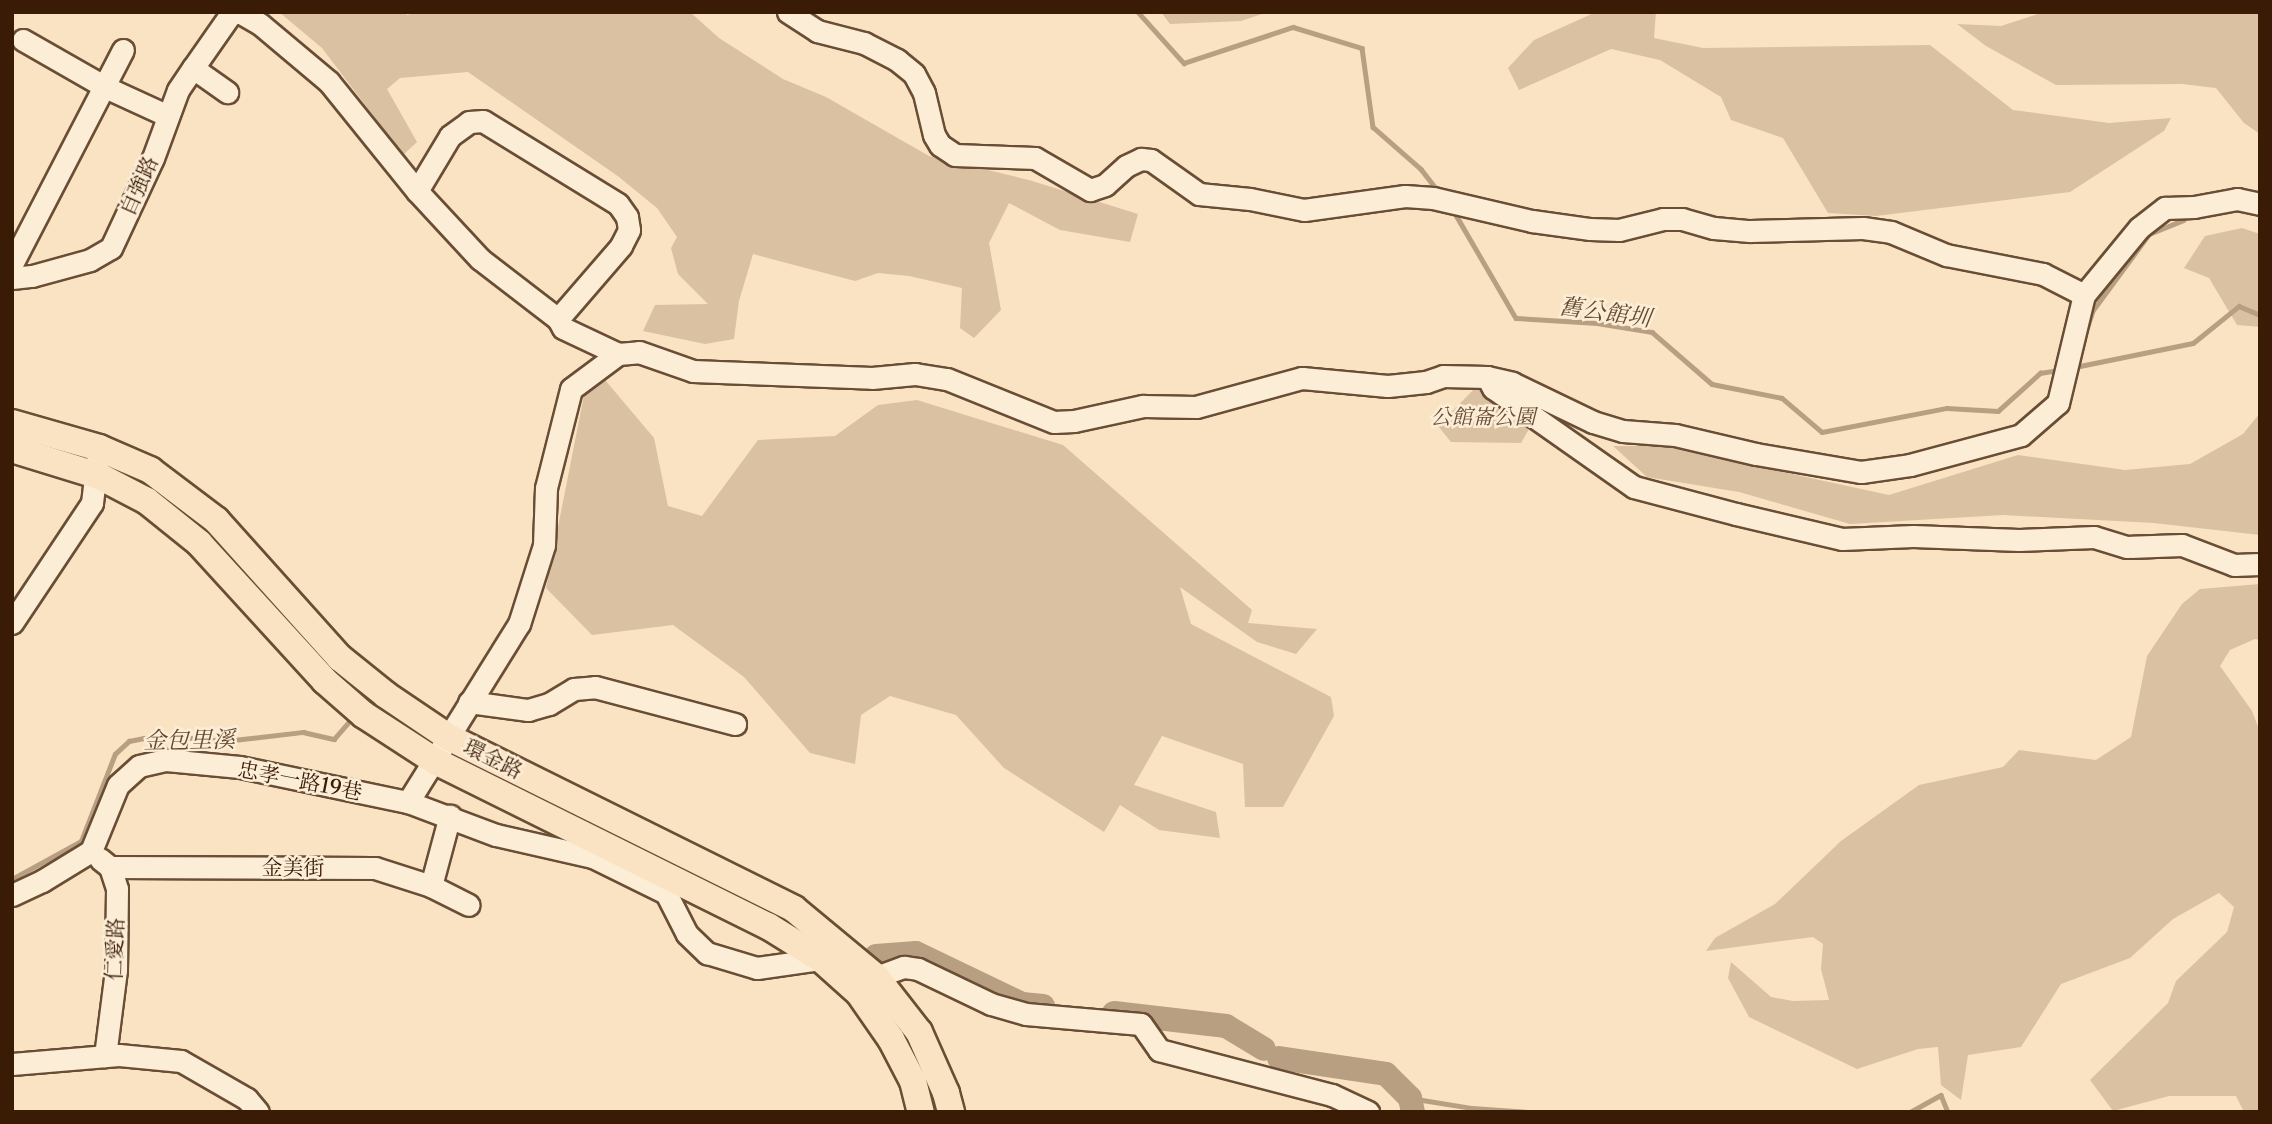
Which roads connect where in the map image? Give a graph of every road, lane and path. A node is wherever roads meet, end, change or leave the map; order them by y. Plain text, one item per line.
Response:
1 (239, 12) edge
2 (788, 12) edge
3 (23, 40) dead end
4 (123, 50) dead end
5 (193, 68) junction
6 (105, 87) junction
7 (227, 92) dead end
8 (168, 116) junction
9 (417, 191) junction
10 (2260, 204) edge
11 (12, 264) edge
12 (12, 278) edge
13 (2084, 295) junction
14 (558, 319) junction
15 (618, 354) junction
16 (1488, 377) junction
17 (12, 423) edge
18 (99, 448) junction
19 (12, 449) edge
20 (95, 474) junction
21 (2260, 564) edge
22 (12, 623) edge
23 (469, 702) junction
24 (734, 724) dead end
25 (448, 737) junction
26 (435, 761) junction
27 (408, 802) junction
28 (450, 815) junction
29 (91, 851) junction
30 (110, 867) junction
31 (431, 886) junction
32 (12, 895) edge
33 (468, 905) dead end
34 (821, 959) junction
35 (867, 985) junction
36 (105, 1056) junction
37 (12, 1064) edge
38 (258, 1112) edge
39 (921, 1112) edge
40 (951, 1112) edge
41 (1368, 1112) edge

1 - 5 street, 自強路
1 - 9 street
2 - 13 street
3 - 6 street
4 - 6 street
5 - 7 street
5 - 8 street, 自強路
6 - 8 street
6 - 11 street
8 - 12 street, 自強路
9 - 14 street
9 - 14 street
10 - 13 street
13 - 16 street
14 - 15 street
15 - 16 street
15 - 23 street
16 - 21 street
17 - 18 main road, 環金路
18 - 20 street
18 - 25 main road, 環金路
19 - 20 main road, 環金路
20 - 22 street
20 - 26 main road, 環金路
23 - 24 street
23 - 25 street
25 - 26 street
25 - 35 main road, 環金路
26 - 27 street
26 - 34 main road, 環金路
27 - 28 street, 忠孝一路19巷
27 - 29 street, 忠孝一路19巷
28 - 31 street
28 - 34 street, 忠孝一路19巷
29 - 30 street
29 - 32 street
30 - 31 street, 金美街
30 - 36 street, 仁愛路
31 - 33 street, 金美街
34 - 35 main road, 環金路
35 - 39 main road, 環金路
35 - 40 main road, 環金路
35 - 41 street
36 - 37 street
36 - 38 street

